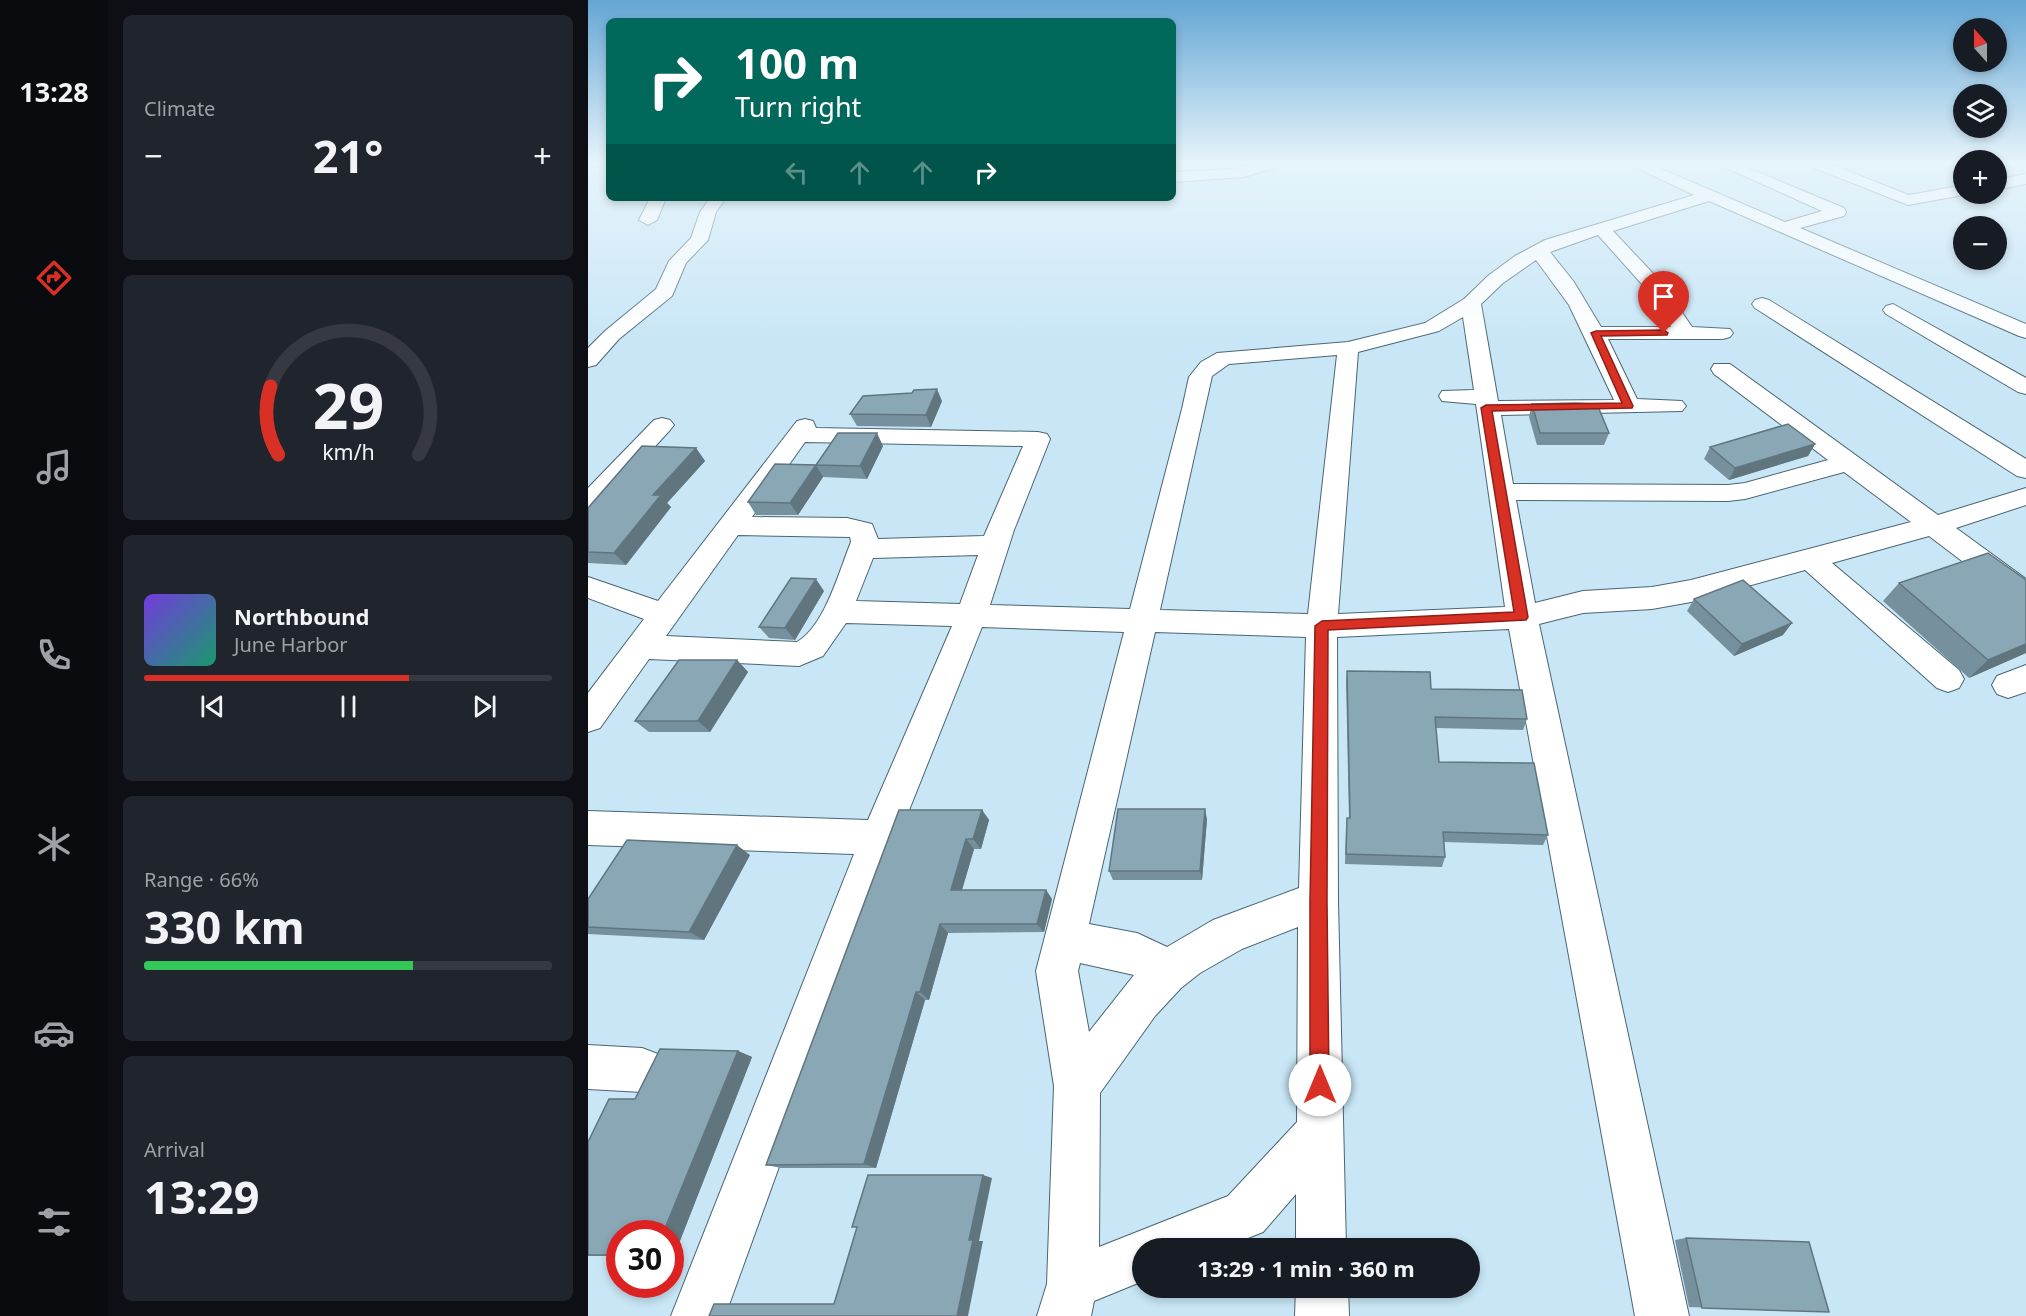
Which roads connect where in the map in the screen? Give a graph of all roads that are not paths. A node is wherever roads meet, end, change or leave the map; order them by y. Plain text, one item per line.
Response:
1 (704, 223) edge
2 (1615, 223) edge
3 (1778, 223) edge
4 (1798, 223) edge
5 (1786, 227) junction
6 (1600, 228) junction
7 (1539, 251) junction
8 (1471, 303) junction
9 (1762, 304) dead end
10 (1893, 310) dead end
11 (2026, 332) edge
12 (1596, 333) junction
13 (1686, 333) junction
14 (1723, 333) dead end
15 (1348, 348) junction
16 (588, 360) edge
17 (1722, 369) dead end
18 (2026, 387) edge
19 (1450, 396) dead end
20 (1486, 403) junction
21 (1628, 406) junction
22 (1674, 406) dead end
23 (662, 425) dead end
24 (1846, 463) junction
25 (2026, 470) edge
26 (1501, 492) junction
27 (2026, 496) edge
28 (588, 504) edge
29 (730, 526) junction
30 (1932, 526) junction
31 (995, 545) junction
32 (862, 549) junction
33 (1810, 559) junction
34 (588, 587) edge
35 (2026, 594) edge
36 (837, 612) junction
37 (972, 614) junction
38 (665, 615) junction
39 (1522, 617) junction
40 (1142, 621) junction
41 (1322, 626) junction
42 (640, 647) junction
43 (1948, 679) dead end
44 (589, 715) edge
45 (588, 828) edge
46 (879, 837) junction
47 (1318, 901) junction
48 (1064, 940) junction
49 (1171, 971) junction
50 (588, 1067) edge
51 (642, 1070) dead end
52 (1077, 1086) junction
53 (1320, 1131) junction
54 (1186, 1238) edge
55 (1321, 1238) edge
56 (1132, 1263) edge
57 (1322, 1298) edge
58 (1069, 1300) edge
59 (698, 1316) edge
60 (1322, 1316) edge
61 (1662, 1316) edge

1 - 16 street
2 - 6 street
3 - 5 street
4 - 5 street
5 - 11 street
6 - 7 street
6 - 13 street
7 - 8 street
7 - 12 street
8 - 15 street
8 - 20 street
9 - 25 street
10 - 18 street
12 - 13 street
12 - 21 street
13 - 14 street
15 - 40 street
15 - 41 street
17 - 24 street
19 - 20 street
20 - 21 street
20 - 26 street
21 - 22 street
23 - 28 street
24 - 26 street
24 - 30 street
26 - 39 street
27 - 30 street
29 - 31 street
29 - 32 street
29 - 38 street
30 - 33 street
30 - 35 street
31 - 32 street
31 - 37 street
32 - 36 street
33 - 39 street
33 - 43 street
34 - 38 street
36 - 37 street
36 - 42 street
37 - 40 street
37 - 46 street
38 - 42 street
39 - 41 street
39 - 61 street
40 - 41 street
40 - 48 street
41 - 47 street
42 - 44 street
45 - 46 street
46 - 59 street
47 - 49 street
47 - 53 street
48 - 49 street
48 - 52 street
49 - 52 street
50 - 51 street
52 - 58 street
53 - 54 street
53 - 55 street
56 - 58 street
57 - 60 street

